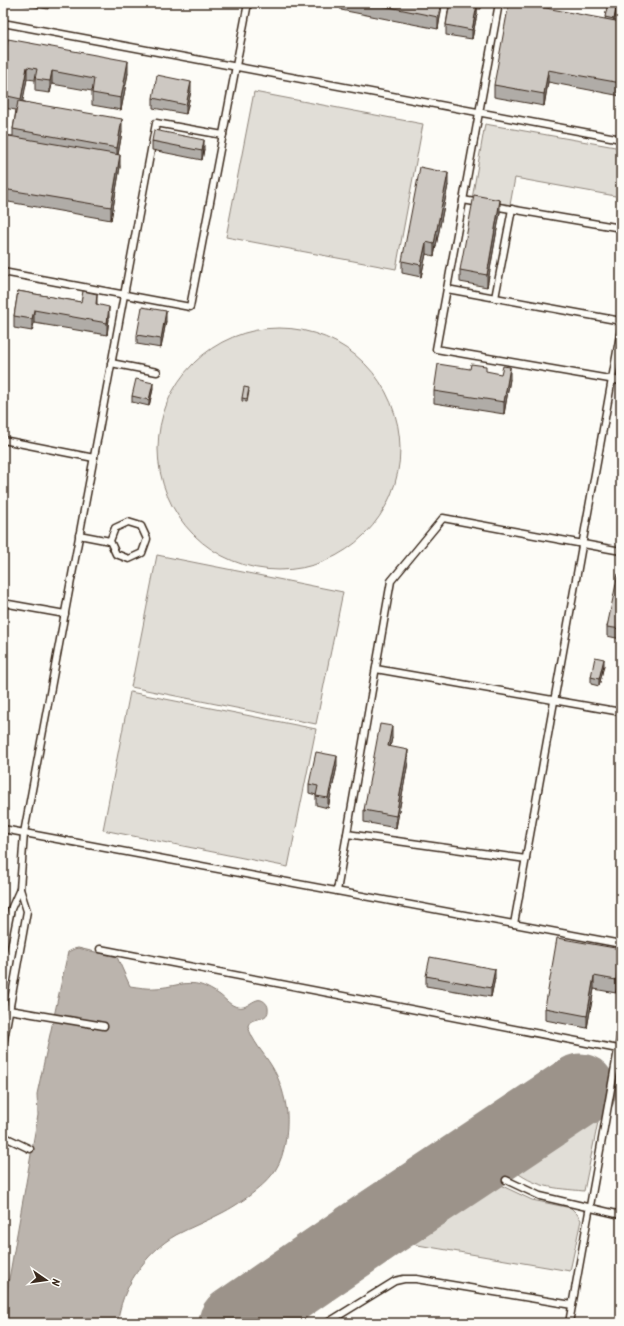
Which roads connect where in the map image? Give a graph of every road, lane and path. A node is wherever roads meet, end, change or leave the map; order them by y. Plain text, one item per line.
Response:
1 (248, 3) edge
2 (499, 3) edge
3 (3, 23) edge
4 (236, 67) junction
5 (479, 112) junction
6 (223, 135) junction
7 (621, 139) edge
8 (463, 200) junction
9 (512, 209) junction
10 (621, 228) edge
11 (3, 272) edge
12 (447, 289) junction
13 (124, 294) junction
14 (495, 298) junction
15 (621, 321) edge
16 (621, 329) edge
17 (111, 363) junction
18 (157, 372) dead end
19 (612, 380) junction
20 (621, 381) edge
21 (3, 440) edge
22 (94, 458) junction
23 (79, 536) junction
24 (110, 541) junction
25 (582, 544) junction
26 (621, 551) edge
27 (3, 603) edge
28 (65, 614) junction
29 (376, 669) junction
30 (554, 700) junction
31 (621, 712) edge
32 (3, 829) edge
33 (24, 833) junction
34 (347, 834) junction
35 (526, 859) junction
36 (20, 889) junction
37 (337, 891) junction
38 (514, 924) junction
39 (621, 944) edge
40 (3, 949) edge
41 (100, 949) dead end
42 (9, 1010) junction
43 (104, 1026) dead end
44 (621, 1033) edge
45 (3, 1045) edge
46 (618, 1048) junction
47 (3, 1136) edge
48 (30, 1149) dead end
49 (506, 1180) dead end
50 (589, 1208) junction
51 (621, 1215) edge
52 (572, 1304) junction
53 (327, 1323) edge
54 (568, 1323) edge

1 - 4 lane
2 - 5 lane
3 - 4 lane
4 - 5 lane
4 - 6 lane
5 - 7 lane
5 - 8 lane
6 - 13 lane
6 - 13 lane
8 - 9 lane
8 - 12 lane
9 - 10 lane
9 - 14 lane
11 - 13 lane
12 - 14 lane
12 - 19 lane
13 - 17 lane
14 - 15 lane
16 - 19 lane
17 - 18 lane
17 - 22 lane
19 - 20 lane
19 - 25 lane
21 - 22 lane
22 - 23 lane
23 - 24 lane
23 - 28 lane
24 - 24 lane
25 - 26 lane
25 - 29 lane
25 - 30 lane
27 - 28 lane
28 - 33 lane
29 - 30 lane
29 - 34 lane
30 - 31 lane
30 - 35 lane
32 - 33 lane
33 - 36 lane
33 - 37 lane
34 - 35 lane
34 - 37 lane
35 - 38 lane
36 - 40 lane
36 - 42 lane
37 - 38 lane
38 - 39 lane
41 - 46 lane
42 - 43 lane
42 - 45 lane
44 - 46 lane
46 - 50 lane
47 - 48 lane
49 - 50 lane
50 - 51 lane
50 - 52 lane
52 - 53 lane
52 - 54 lane

